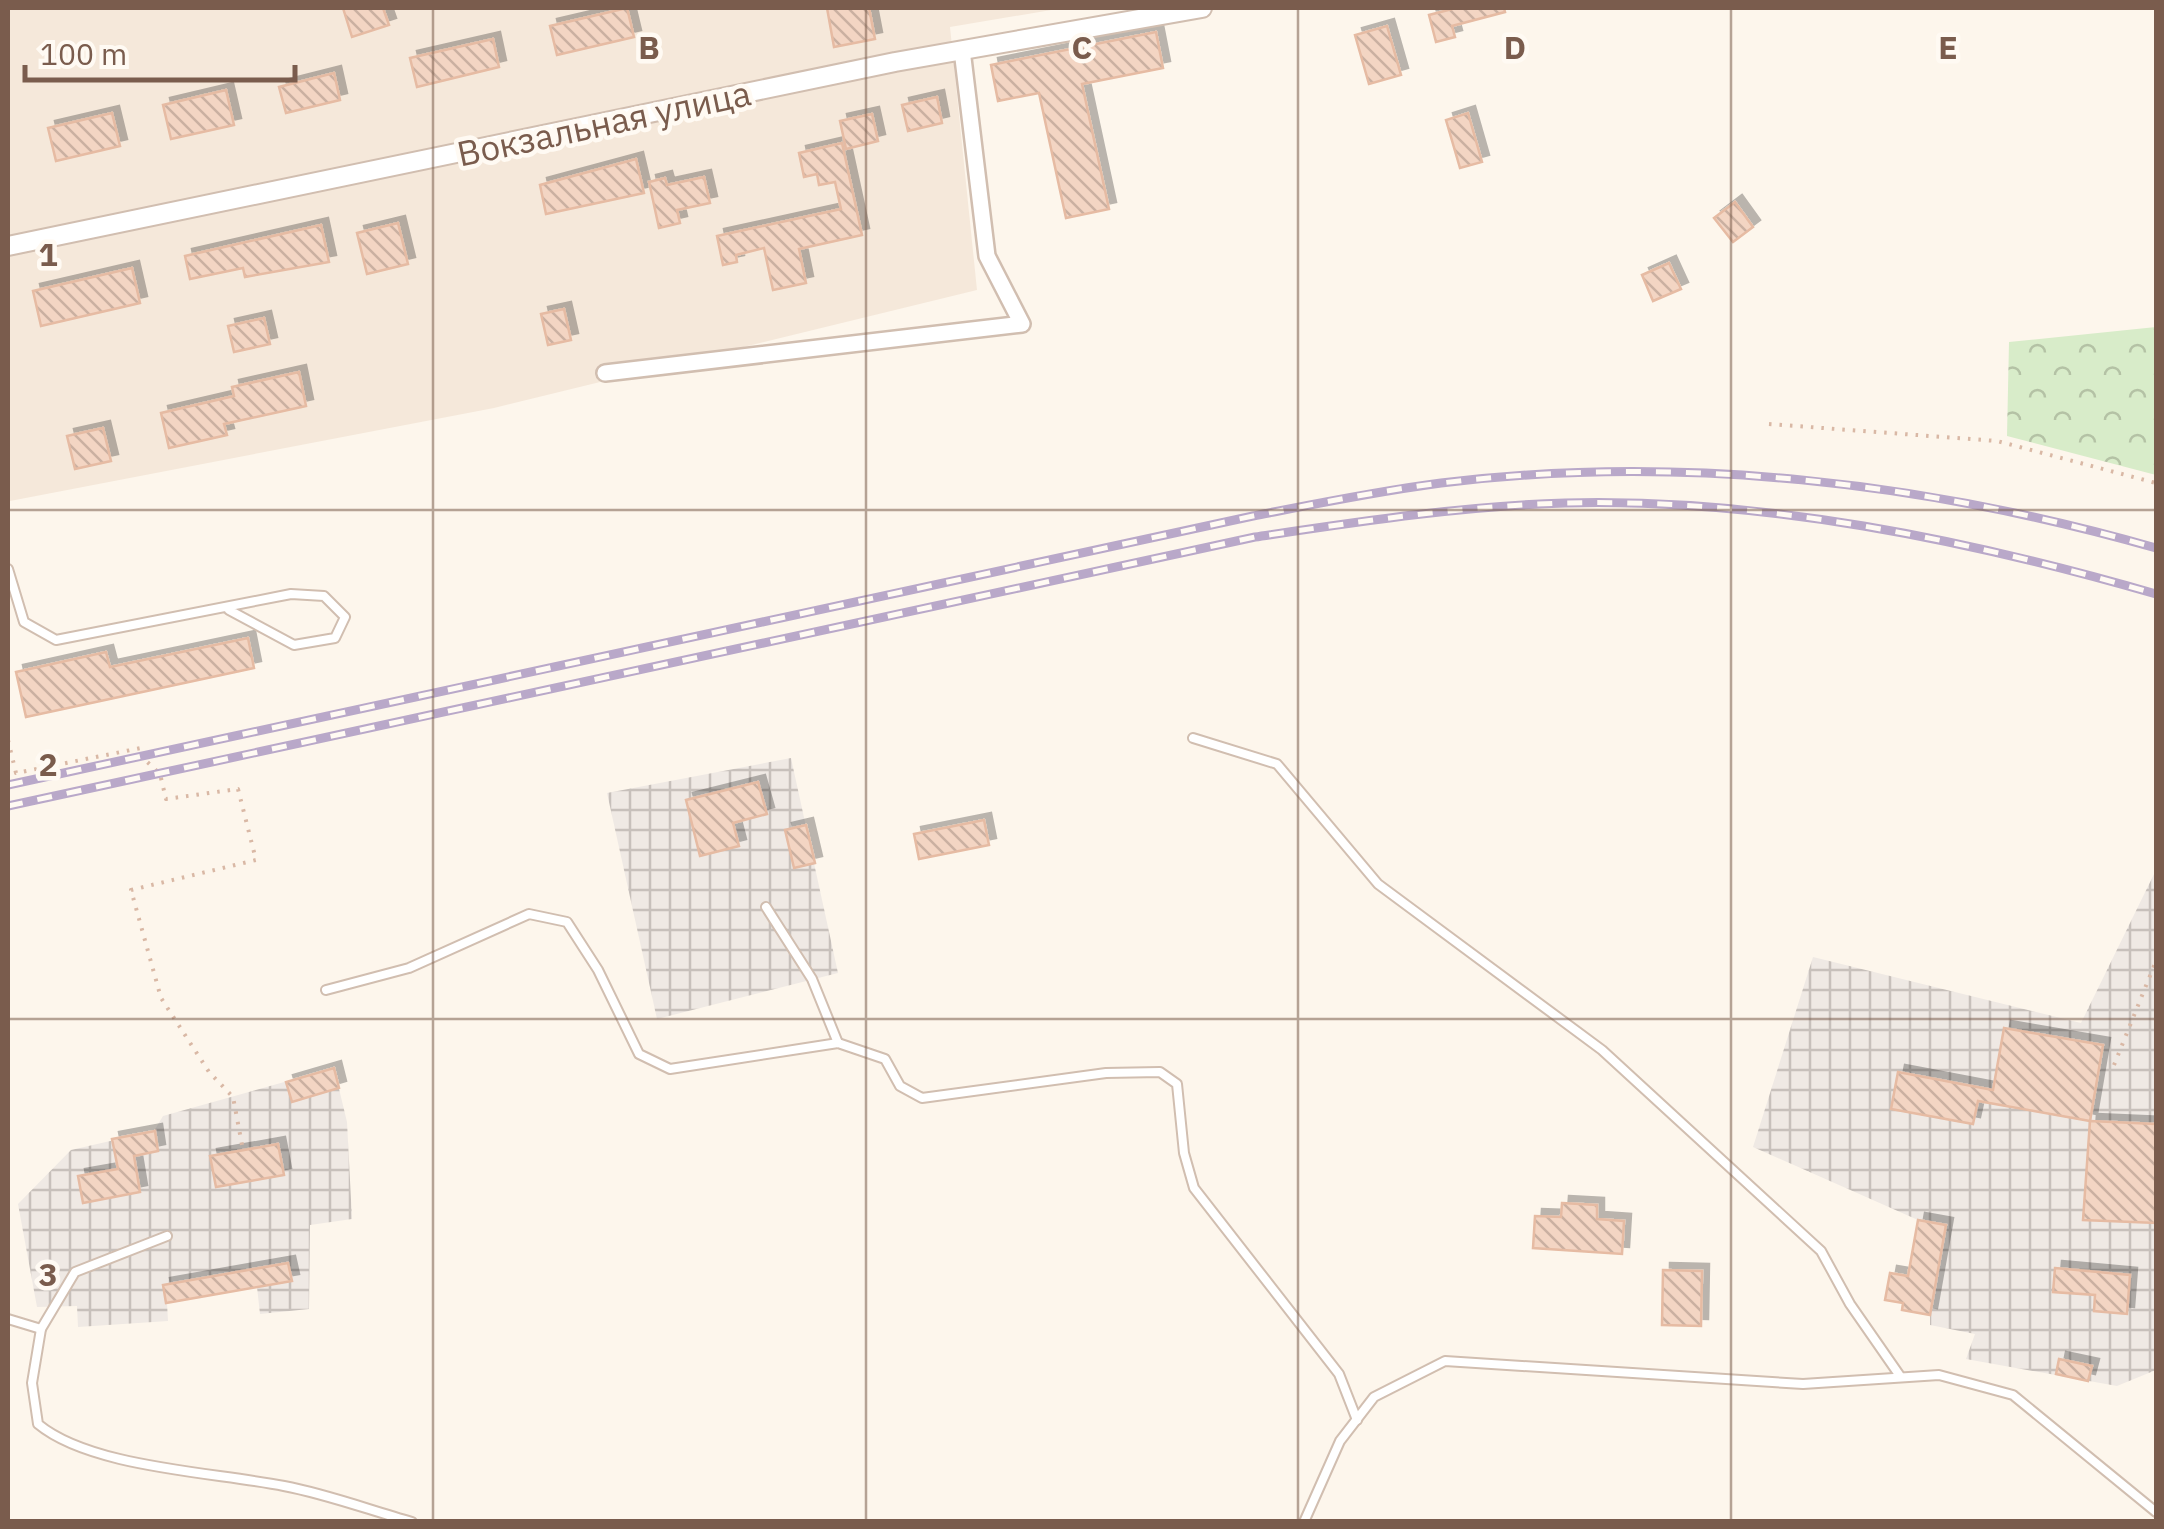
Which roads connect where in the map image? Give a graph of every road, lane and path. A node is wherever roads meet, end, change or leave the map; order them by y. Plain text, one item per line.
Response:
1 (1202, 8) edge
2 (962, 50) junction
3 (8, 246) edge
4 (604, 374) dead end
5 (1769, 424) dead end
6 (2156, 483) edge
7 (8, 568) edge
8 (229, 610) junction
9 (1193, 738) dead end
10 (8, 740) edge
11 (766, 907) dead end
12 (2156, 960) edge
13 (326, 990) dead end
14 (838, 1043) junction
15 (2114, 1065) dead end
16 (244, 1150) dead end
17 (166, 1236) dead end
18 (8, 1319) edge
19 (41, 1329) junction
20 (1900, 1376) junction
21 (1356, 1420) junction
22 (2156, 1512) edge
23 (412, 1522) edge
24 (1304, 1522) edge

1 - 2 street, Вокзальная улица
2 - 3 street, Вокзальная улица
2 - 4 street
5 - 6 path
7 - 8 lane
8 - 8 lane
9 - 20 lane
10 - 16 path
11 - 14 lane
12 - 15 path
13 - 14 lane
14 - 21 lane
17 - 19 lane
18 - 19 lane
19 - 23 lane
20 - 21 lane
20 - 22 lane
21 - 24 lane

